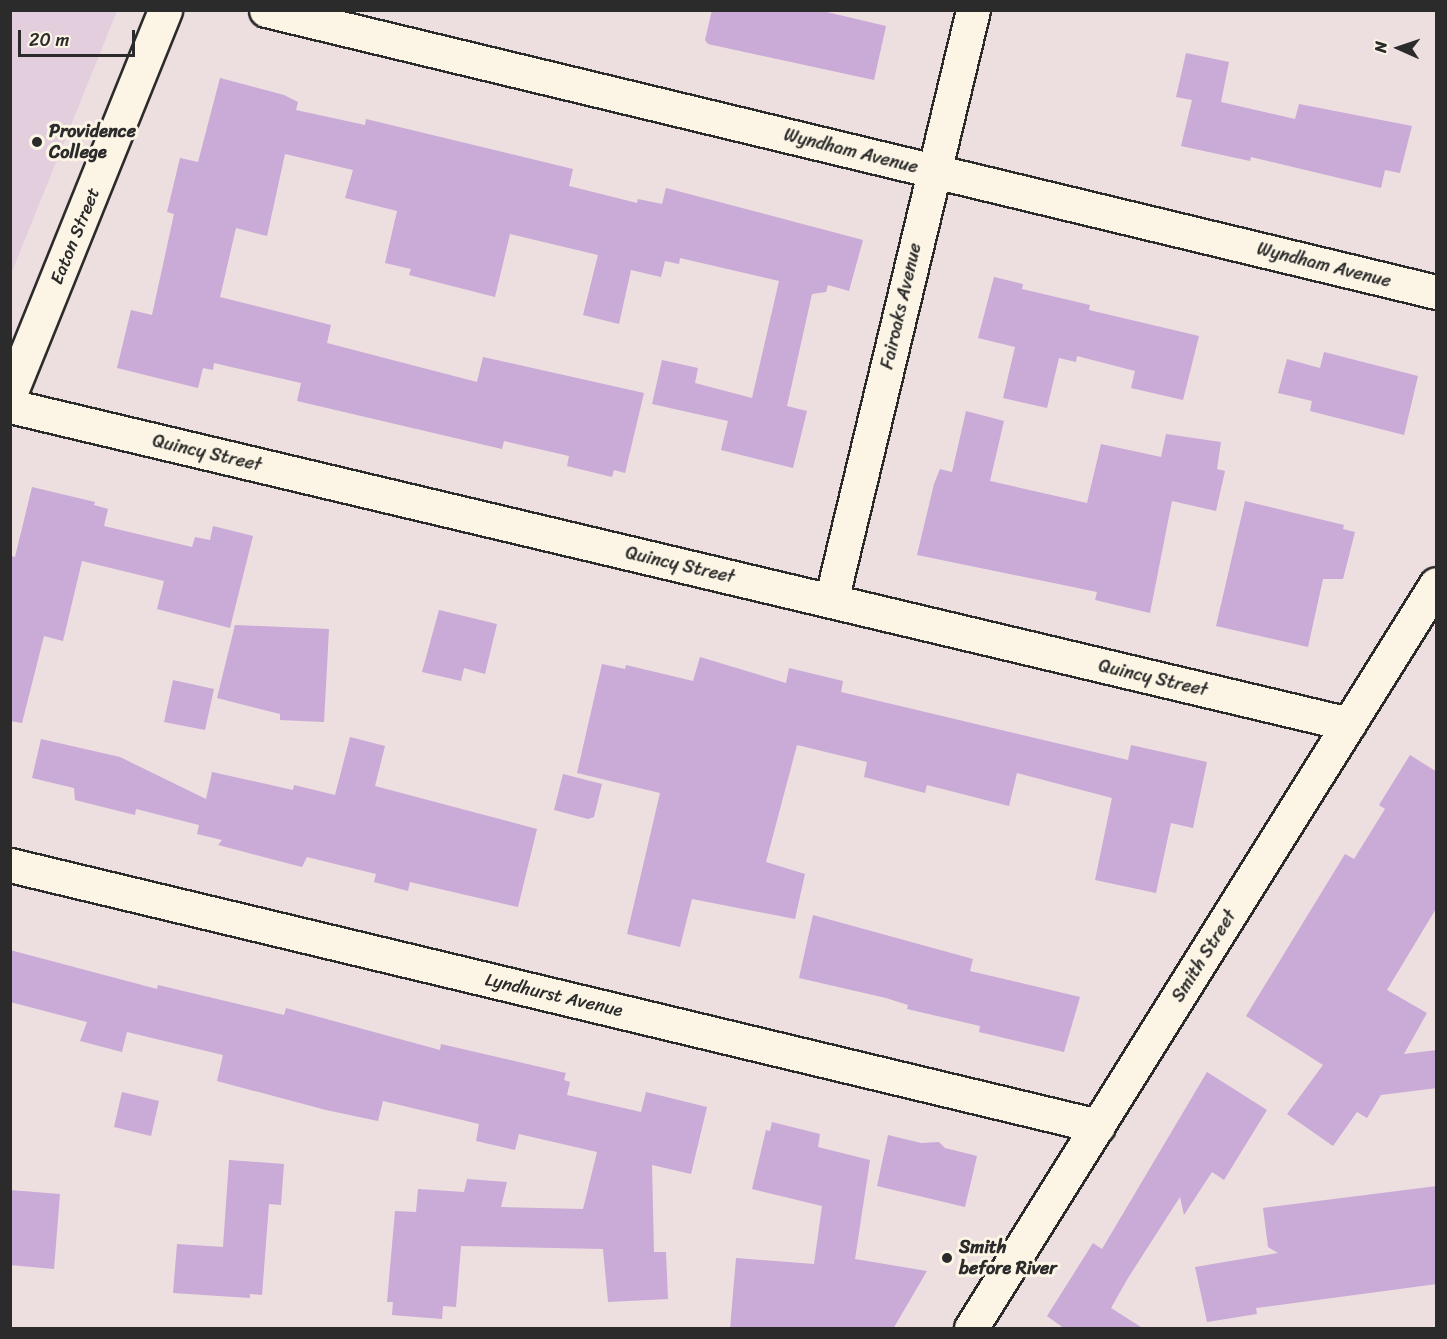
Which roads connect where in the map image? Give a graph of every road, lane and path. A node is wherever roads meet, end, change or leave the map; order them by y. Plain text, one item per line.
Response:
1 (165, 10) edge
2 (266, 10) edge
3 (973, 10) edge
4 (934, 171) junction
5 (1437, 292) edge
6 (10, 394) edge
7 (10, 406) edge
8 (1437, 584) edge
9 (831, 601) junction
10 (1349, 724) junction
11 (10, 865) edge
12 (1098, 1125) junction
13 (971, 1329) edge

1 - 6 street, Eaton Street
2 - 4 street, Wyndham Avenue
3 - 4 street, Fairoaks Avenue
4 - 5 street, Wyndham Avenue
4 - 9 street, Fairoaks Avenue
7 - 9 street, Quincy Street
8 - 10 street, Smith Street
9 - 10 street, Quincy Street
10 - 12 street, Smith Street
11 - 12 street, Lyndhurst Avenue
12 - 13 street, Smith Street

